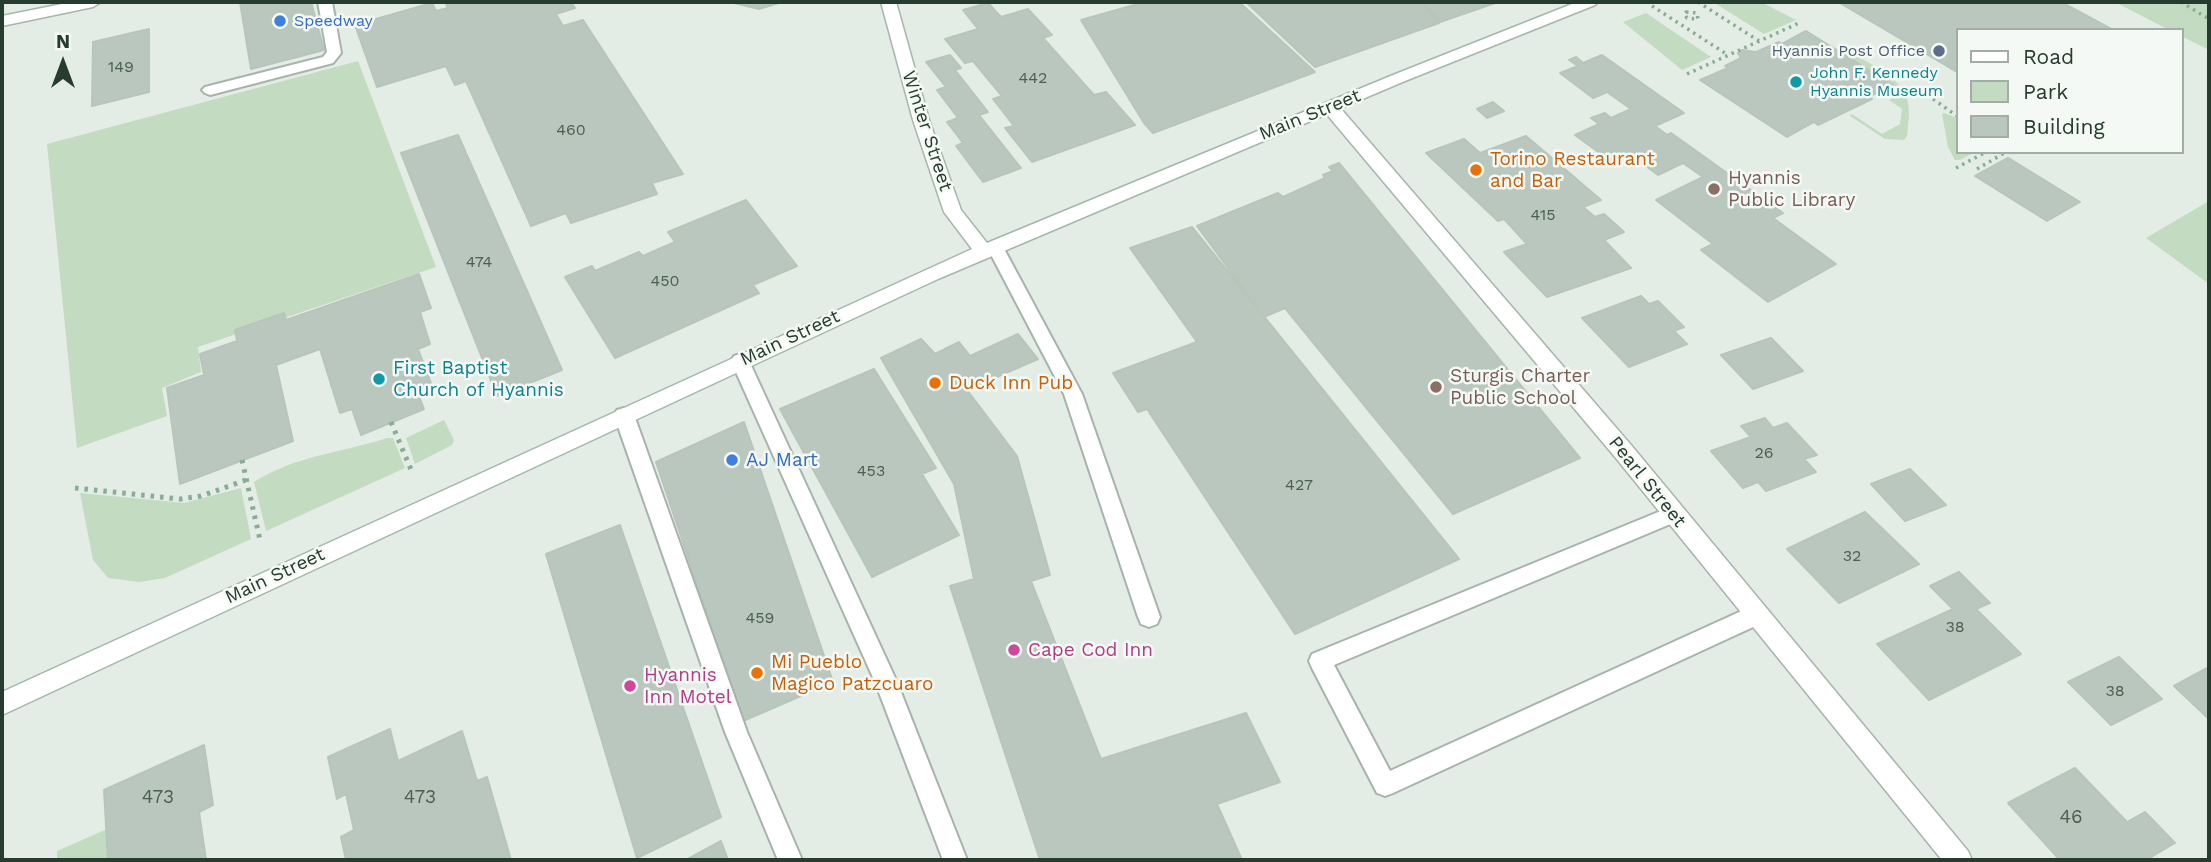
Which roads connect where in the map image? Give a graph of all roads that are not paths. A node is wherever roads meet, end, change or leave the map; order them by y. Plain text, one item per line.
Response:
1 (93, 2) edge
2 (325, 2) edge
3 (888, 2) edge
4 (1590, 2) edge
5 (2, 21) edge
6 (210, 90) dead end
7 (1330, 107) junction
8 (989, 249) junction
9 (740, 361) junction
10 (624, 415) junction
11 (1673, 514) junction
12 (1756, 615) junction
13 (1149, 617) dead end
14 (2, 704) edge
15 (790, 860) edge
16 (955, 860) edge
17 (1959, 860) edge

1 - 5 main road
2 - 6 lane
3 - 8 main road, Winter Street
4 - 7 main road, Main Street
7 - 8 main road, Main Street
7 - 11 main road, Pearl Street
8 - 9 main road, Main Street
8 - 13 lane
9 - 10 main road, Main Street
9 - 16 lane
10 - 14 main road, Main Street
10 - 15 lane
11 - 12 main road, Pearl Street
11 - 12 lane
12 - 17 main road, Pearl Street

